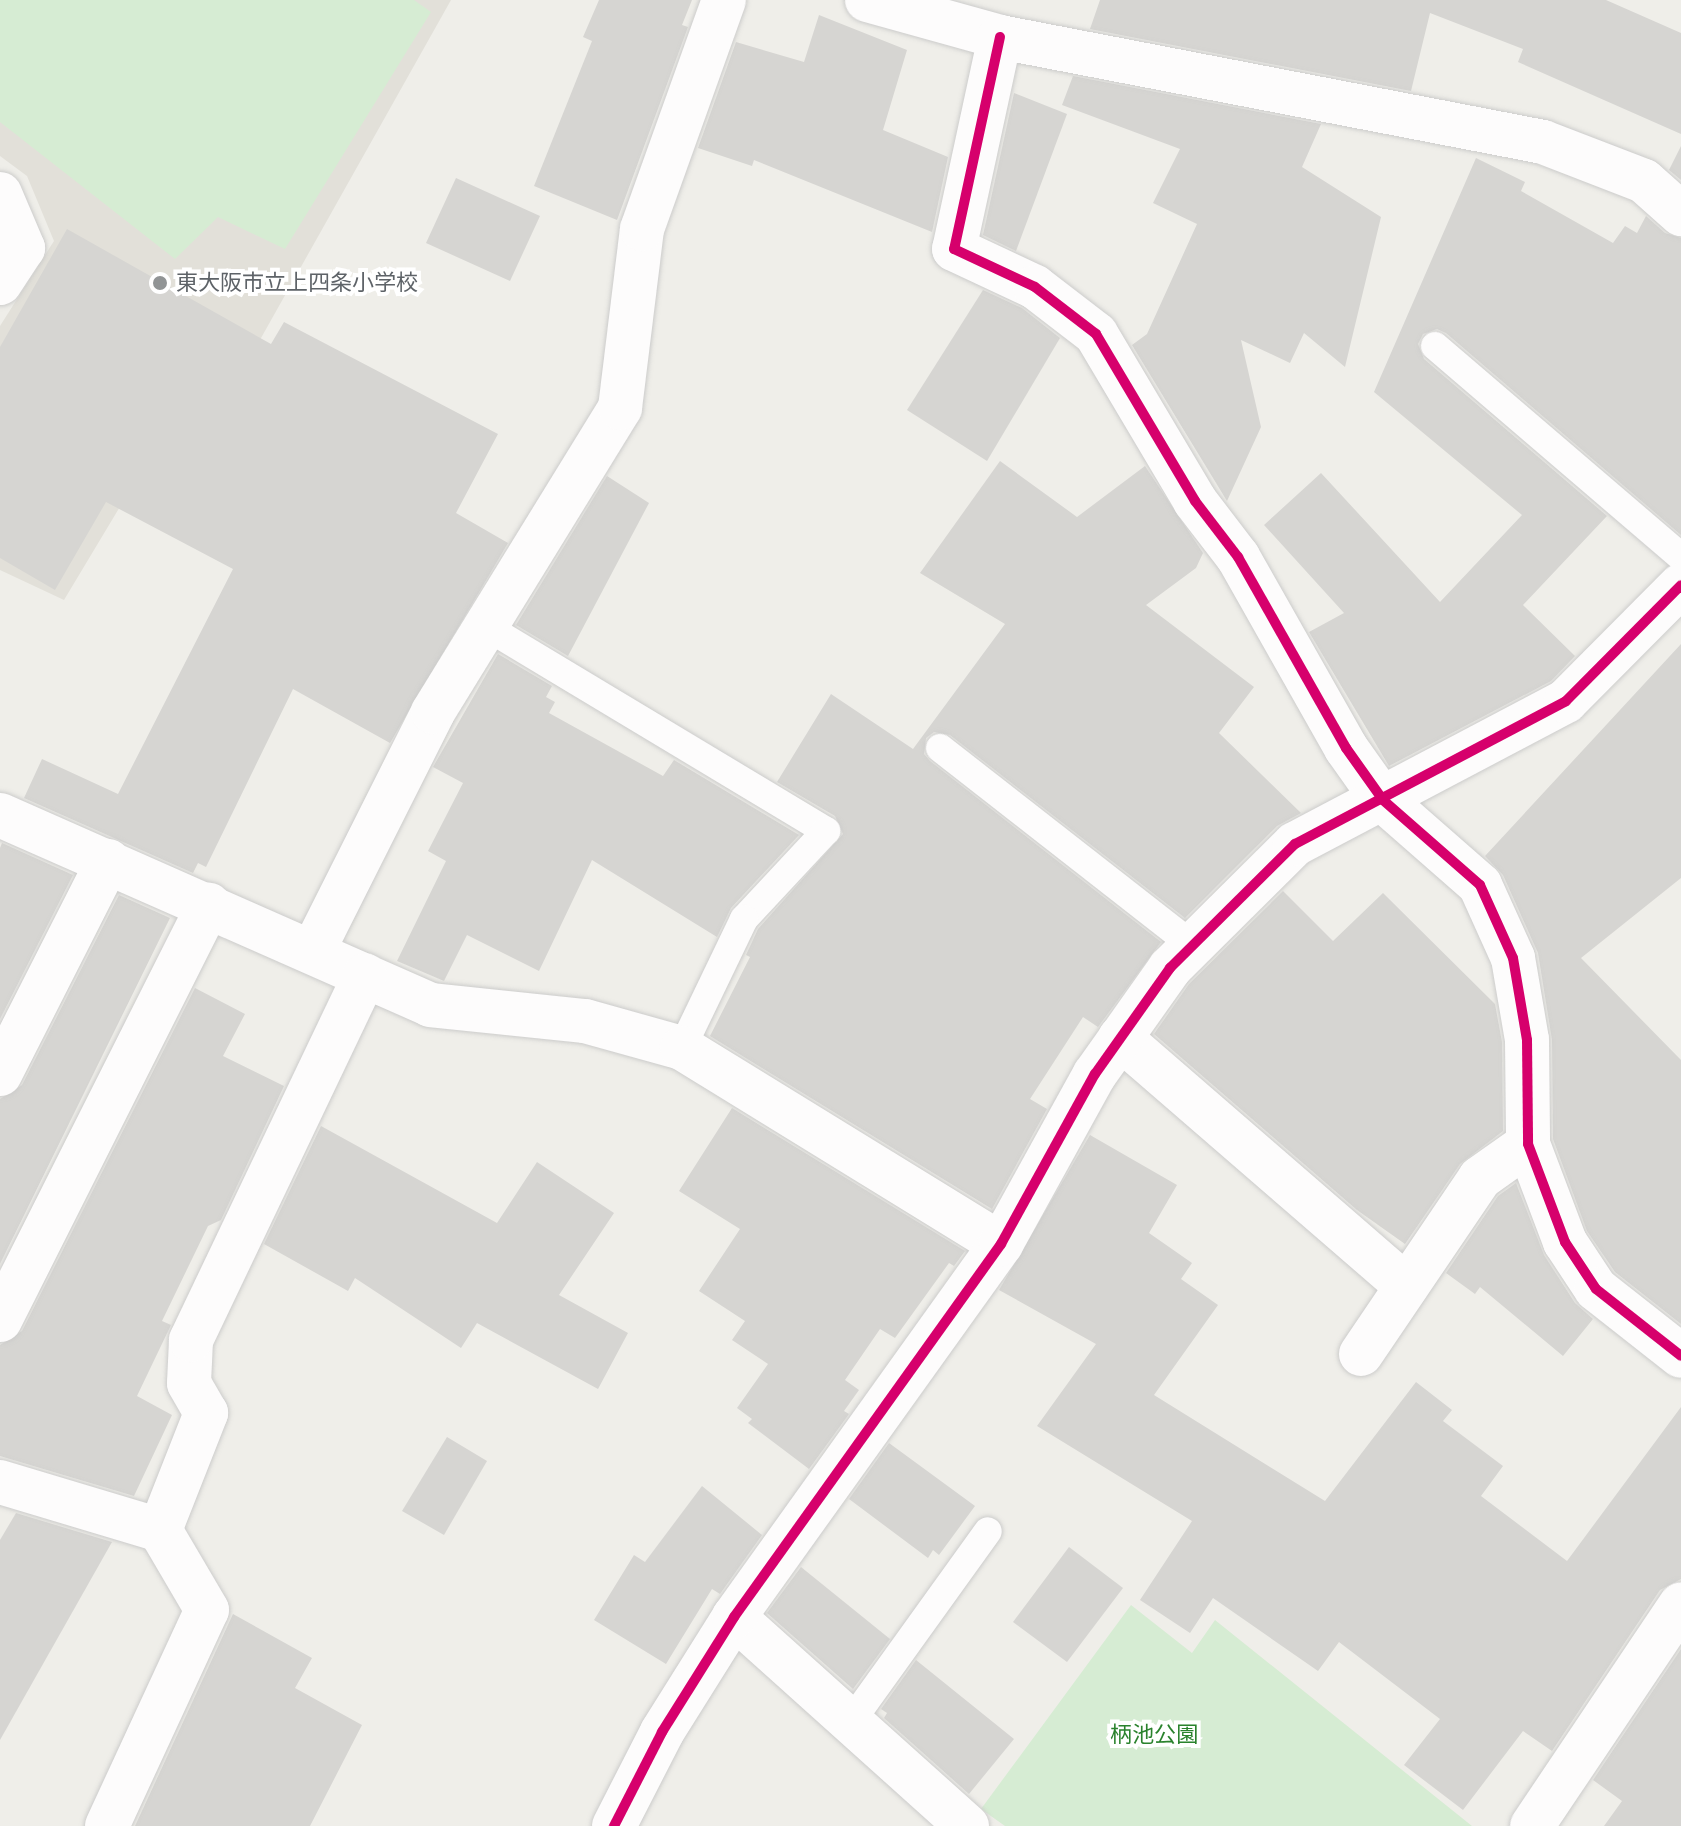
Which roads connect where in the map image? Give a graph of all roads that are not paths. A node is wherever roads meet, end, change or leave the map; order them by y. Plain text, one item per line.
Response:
1 (724, 0) edge
2 (867, 0) edge
3 (1000, 37) junction
4 (0, 194) edge
5 (1681, 214) edge
6 (0, 283) edge
7 (1435, 346) dead end
8 (1681, 557) edge
9 (1681, 585) edge
10 (485, 626) junction
11 (940, 748) dead end
12 (1383, 800) junction
13 (0, 815) edge
14 (108, 861) junction
15 (209, 905) junction
16 (1192, 945) junction
17 (313, 951) junction
18 (365, 975) junction
19 (1120, 1038) junction
20 (682, 1048) junction
21 (0, 1074) edge
22 (1528, 1144) junction
23 (1001, 1244) junction
24 (1406, 1286) junction
25 (0, 1320) edge
26 (1361, 1354) dead end
27 (1681, 1356) edge
28 (0, 1482) edge
29 (160, 1530) junction
30 (988, 1531) dead end
31 (1681, 1604) edge
32 (734, 1617) junction
33 (850, 1723) junction
34 (107, 1826) edge
35 (614, 1826) edge
36 (967, 1826) edge
37 (1532, 1826) edge

1 - 10 street
2 - 3 street
3 - 5 street
3 - 12 street
4 - 6 street
7 - 8 lane
9 - 12 street
10 - 17 street
10 - 20 lane
11 - 16 lane
12 - 16 street
12 - 22 street
13 - 14 street
14 - 15 street
14 - 21 street
15 - 17 street
15 - 25 street
16 - 19 street
17 - 18 street
18 - 20 street
18 - 29 street
19 - 23 street
19 - 24 street
20 - 23 street
22 - 24 street
22 - 27 street
23 - 32 street
24 - 26 street
28 - 29 street
29 - 34 street
30 - 33 lane
31 - 37 street
32 - 33 street
32 - 35 street
33 - 36 street

